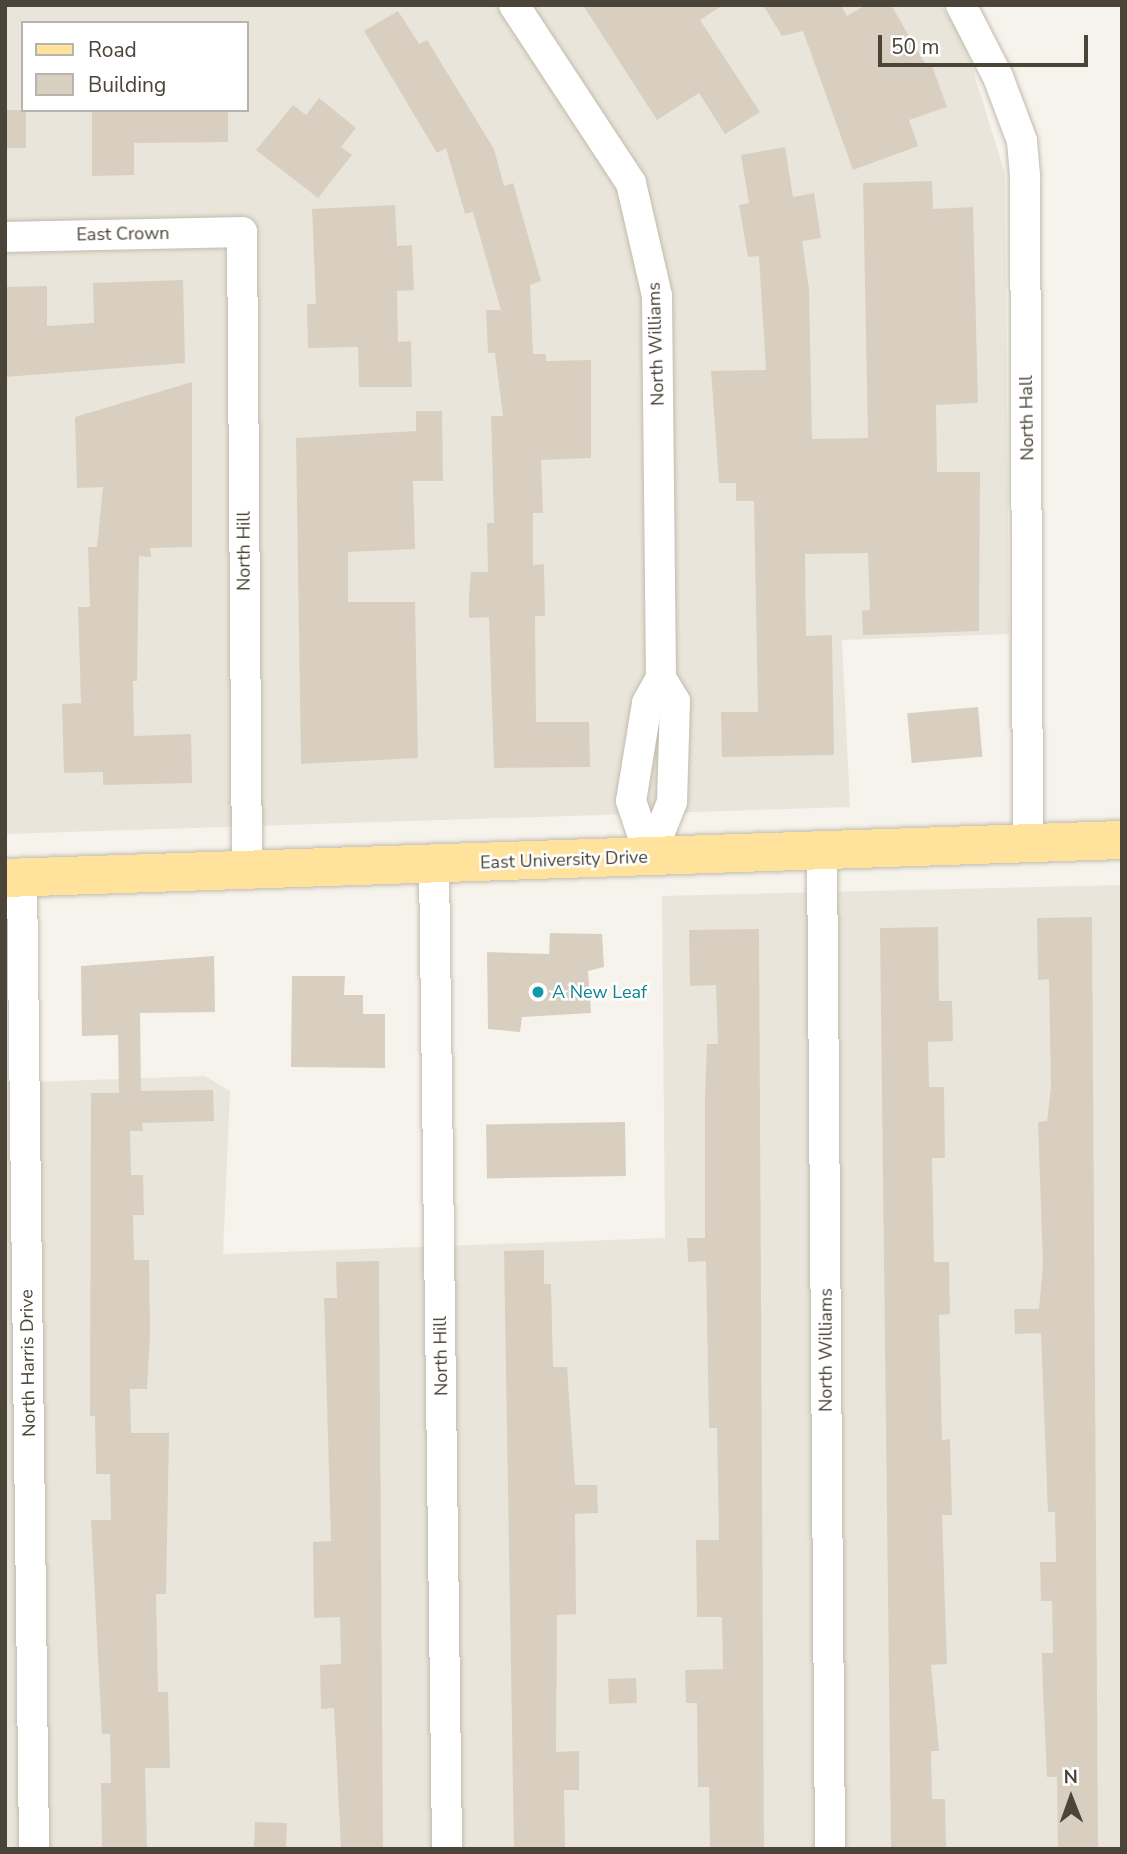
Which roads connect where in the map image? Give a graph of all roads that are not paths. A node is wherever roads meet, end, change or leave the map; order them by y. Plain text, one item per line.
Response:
1 (514, 5) edge
2 (961, 5) edge
3 (242, 232) joint
4 (5, 237) edge
5 (662, 678) junction
6 (1122, 840) edge
7 (1028, 844) junction
8 (822, 851) junction
9 (650, 857) junction
10 (434, 864) junction
11 (247, 870) junction
12 (14, 878) edge
13 (34, 1849) edge
14 (447, 1849) edge
15 (830, 1849) edge

1 - 5 street, North Williams
2 - 7 street, North Hall
3 - 4 street, East Crown
3 - 11 street, North Hill
5 - 9 street, North Williams
5 - 9 street, North Williams
6 - 7 main road, East University Drive
7 - 8 main road, East University Drive
8 - 9 main road, East University Drive
8 - 15 street, North Williams
9 - 10 main road, East University Drive
10 - 11 main road, East University Drive
10 - 14 street, North Hill
11 - 12 main road, East University Drive
12 - 13 street, North Harris Drive

